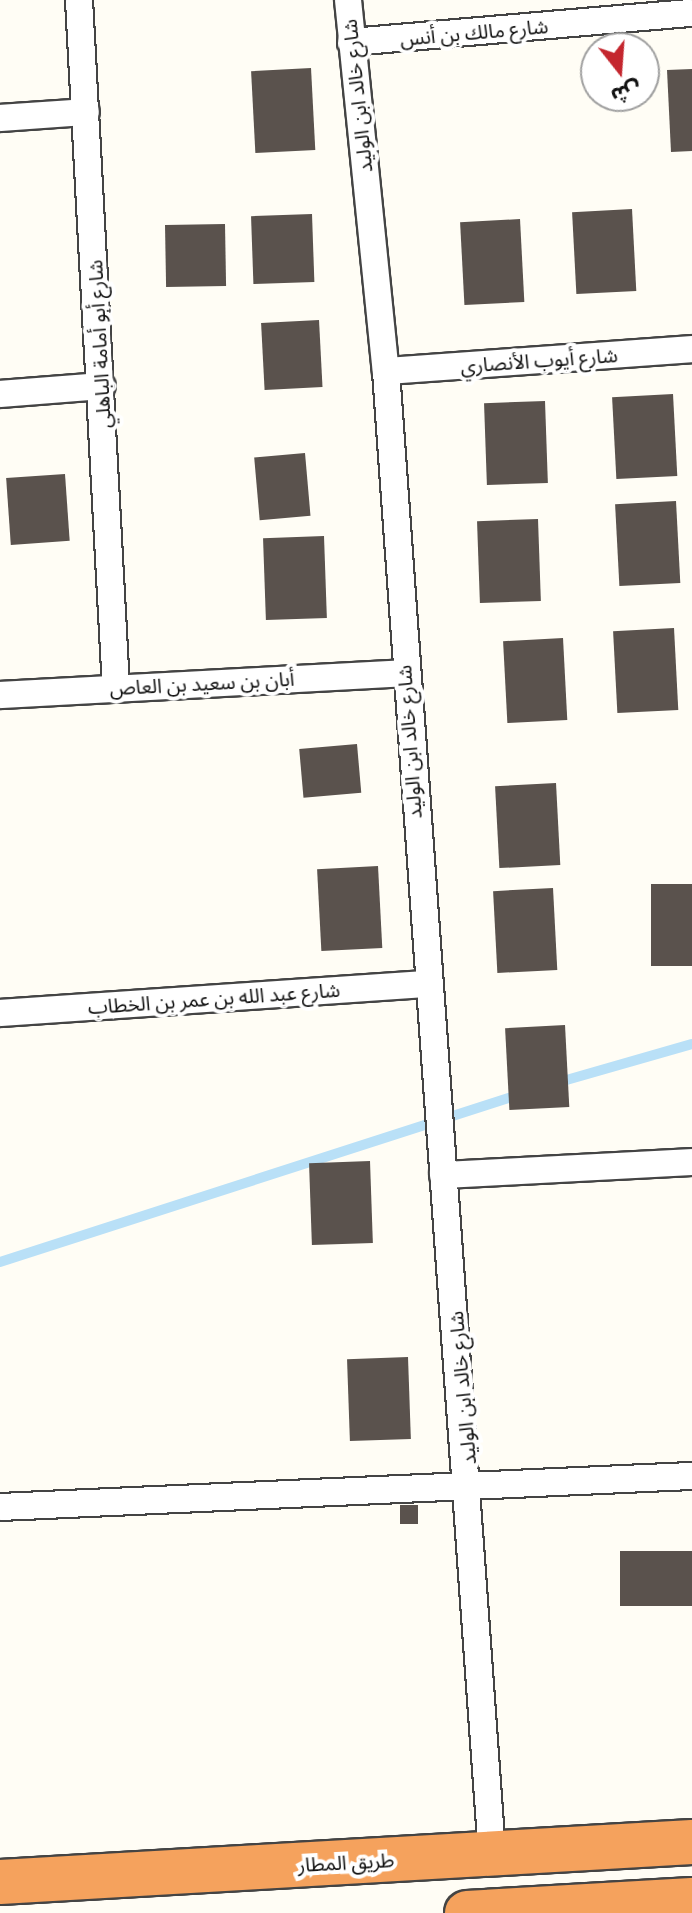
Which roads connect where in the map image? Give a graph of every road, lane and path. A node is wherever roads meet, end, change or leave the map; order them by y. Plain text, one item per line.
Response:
1 (79, 0) edge
2 (348, 0) edge
3 (692, 13) edge
4 (351, 42) junction
5 (86, 112) junction
6 (0, 118) edge
7 (692, 349) edge
8 (386, 371) junction
9 (102, 386) junction
10 (0, 394) edge
11 (404, 673) junction
12 (116, 687) junction
13 (0, 695) edge
14 (427, 984) junction
15 (0, 1013) edge
16 (692, 1162) edge
17 (443, 1175) junction
18 (692, 1476) edge
19 (471, 1484) junction
20 (0, 1507) edge
21 (692, 1842) edge
22 (540, 1851) junction
23 (483, 1854) junction
24 (0, 1882) edge
25 (692, 1900) edge
26 (538, 1909) junction
27 (481, 1912) edge
28 (467, 1913) edge

1 - 5 street, شارع أبو أمامة الباهلي
2 - 4 street, شارع خالد ابن الوليد
3 - 4 street, شارع مالك بن أنس
4 - 8 street, شارع خالد ابن الوليد
5 - 6 street
5 - 9 street, شارع أبو أمامة الباهلي
7 - 8 street, شارع أيوب الأنصاري
8 - 11 street, شارع خالد ابن الوليد
9 - 10 street
9 - 12 street, شارع أبو أمامة الباهلي
11 - 12 street, أبان بن سعيد بن العاص
11 - 14 street, شارع خالد ابن الوليد
12 - 13 street, أبان بن سعيد بن العاص
14 - 15 street, شارع عبد الله بن عمر بن الخطاب
14 - 17 street, شارع خالد ابن الوليد
16 - 17 street
17 - 19 street, شارع خالد ابن الوليد
18 - 19 street
19 - 20 street
19 - 23 street, شارع خالد ابن الوليد
21 - 22 highway, طريق المطار
22 - 23 highway, طريق المطار
22 - 26 highway
23 - 24 highway, طريق المطار
23 - 27 highway
25 - 26 highway
26 - 27 highway
27 - 28 highway

